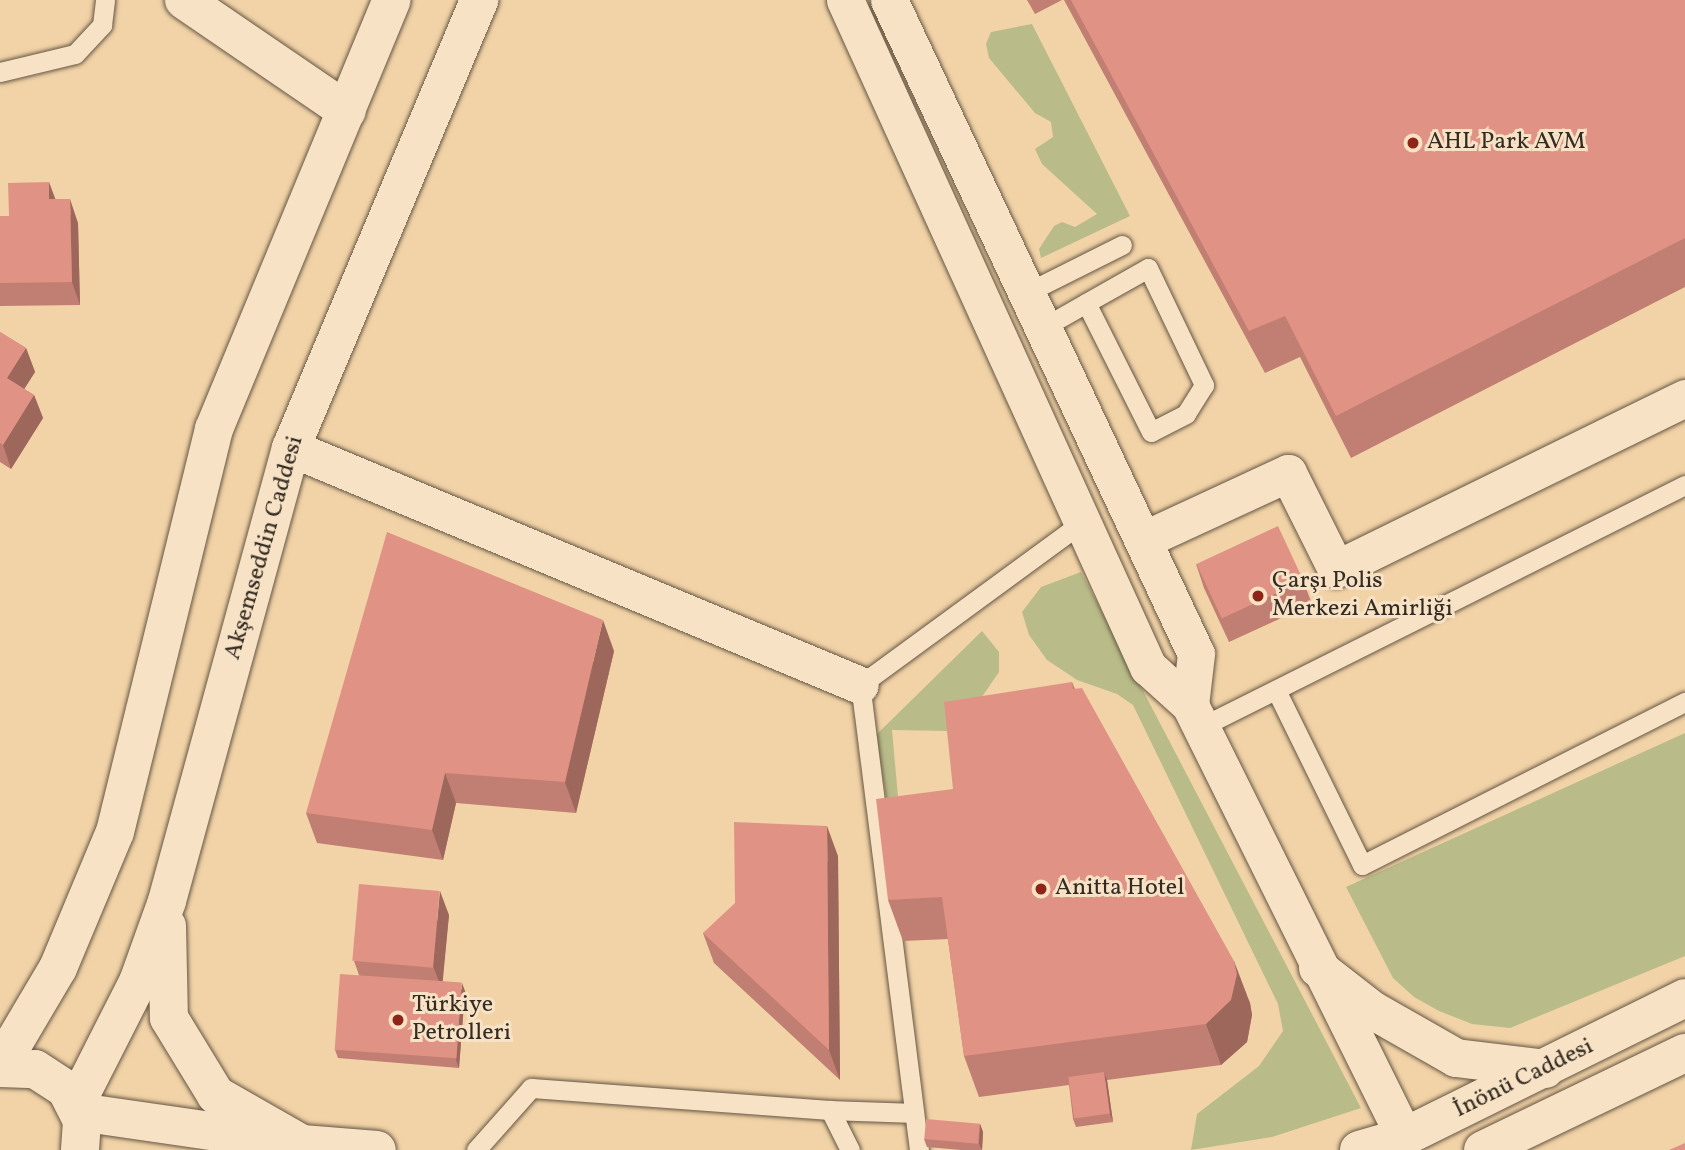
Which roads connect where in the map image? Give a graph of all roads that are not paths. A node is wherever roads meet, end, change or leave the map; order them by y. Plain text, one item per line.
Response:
1 (105, 0) edge
2 (184, 0) edge
3 (392, 0) edge
4 (479, 0) edge
5 (845, 0) edge
6 (889, 0) edge
7 (0, 72) edge
8 (347, 111) junction
9 (1122, 245) dead end
10 (1028, 292) junction
11 (1086, 303) junction
12 (1044, 327) junction
13 (1685, 398) edge
14 (291, 448) junction
15 (1685, 485) edge
16 (1083, 522) junction
17 (1143, 540) junction
18 (860, 685) junction
19 (1276, 690) junction
20 (1685, 702) edge
21 (1195, 716) junction
22 (167, 901) junction
23 (1318, 968) junction
24 (1685, 998) edge
25 (1685, 1053) edge
26 (0, 1067) edge
27 (1545, 1069) junction
28 (78, 1108) junction
29 (830, 1110) junction
30 (914, 1113) junction
31 (1404, 1137) junction
32 (302, 1144) junction
33 (80, 1150) edge
34 (377, 1150) edge
35 (476, 1150) edge
36 (850, 1150) edge
37 (919, 1150) edge
38 (1359, 1150) edge
39 (1483, 1150) edge

1 - 7 lane
2 - 8 main road
3 - 8 main road
4 - 14 main road, Akşemseddin Caddesi
5 - 16 street
6 - 10 street
8 - 26 main road
9 - 10 lane
10 - 12 street
11 - 11 lane
11 - 12 lane
12 - 17 street
13 - 17 street
14 - 18 street
14 - 22 main road, Akşemseddin Caddesi
15 - 19 lane
16 - 18 lane
16 - 21 street
17 - 21 street
18 - 30 lane
19 - 20 lane
19 - 21 lane
21 - 23 street
22 - 28 main road, Akşemseddin Caddesi
22 - 32 main road
23 - 27 main road
23 - 31 street
24 - 27 main road, İnönü Caddesi
25 - 39 main road, İnönü Caddesi
26 - 28 main road
27 - 31 main road, İnönü Caddesi
28 - 32 main road
28 - 33 main road
29 - 30 lane
29 - 35 lane
29 - 36 lane
30 - 37 lane
31 - 38 main road, İnönü Caddesi
32 - 34 main road

